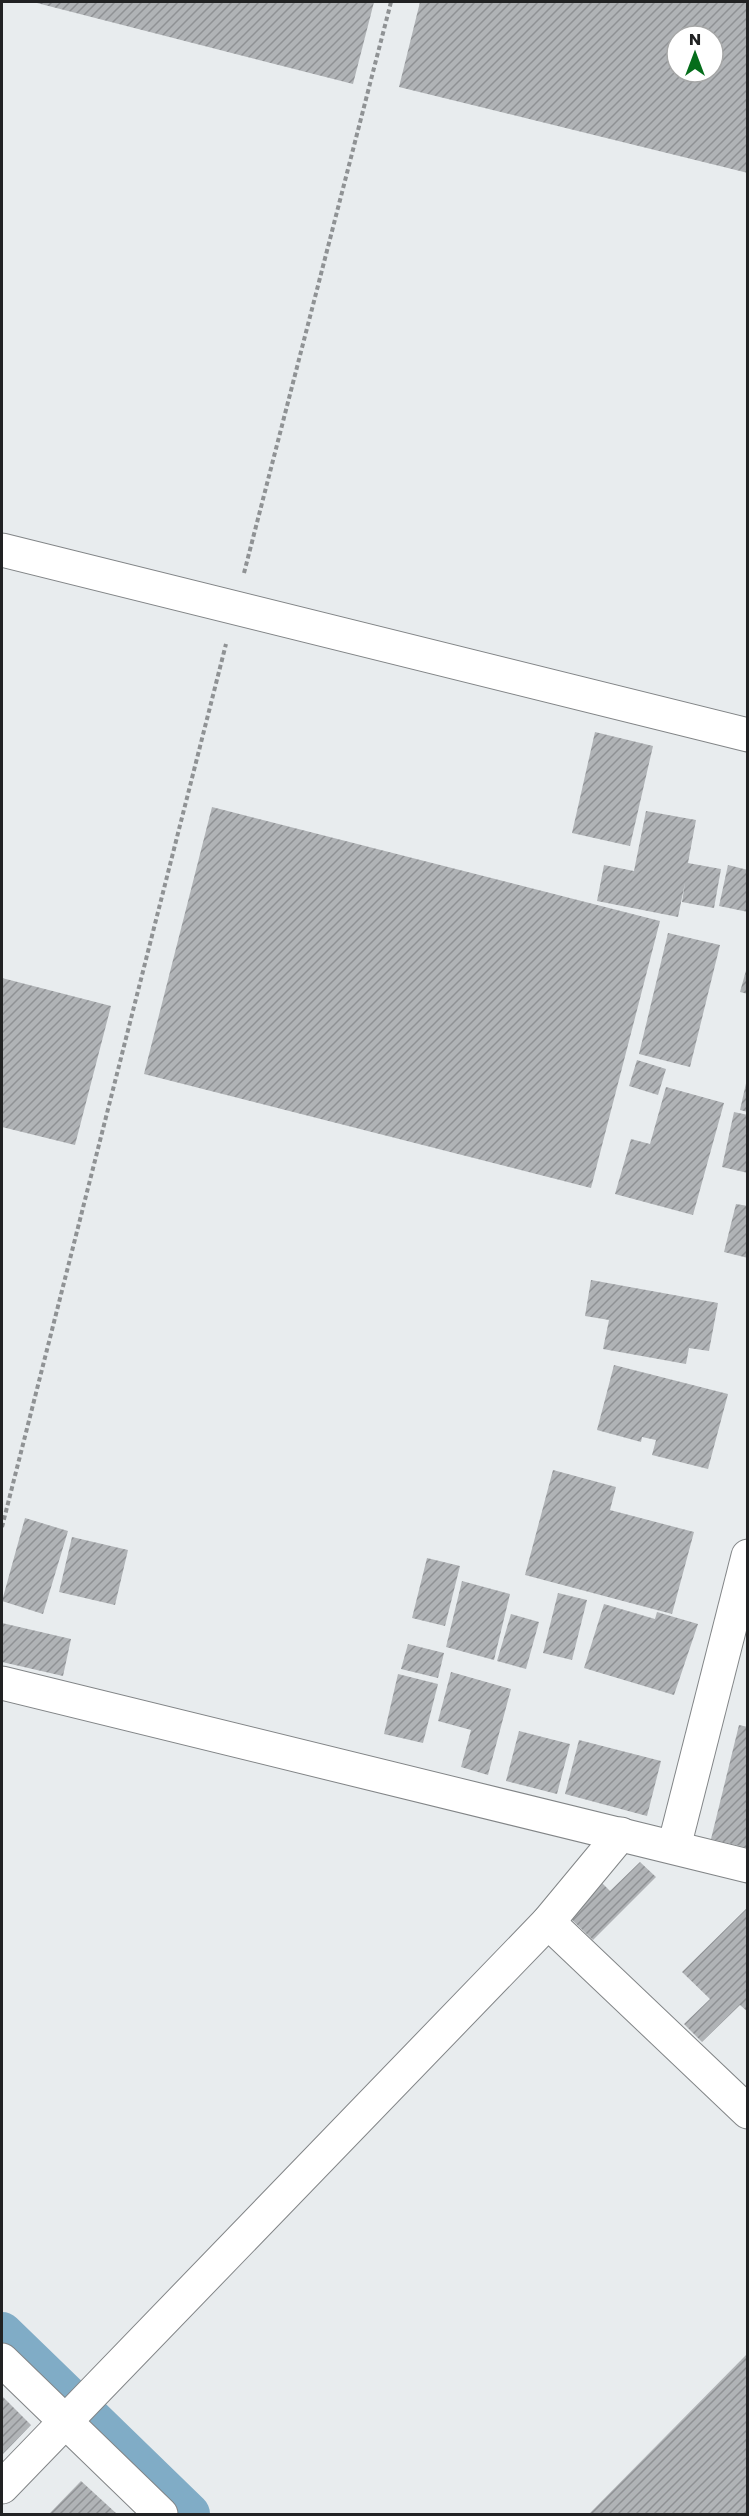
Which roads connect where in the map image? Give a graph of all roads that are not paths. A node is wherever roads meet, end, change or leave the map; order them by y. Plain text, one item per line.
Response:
1 (2, 550) edge
2 (747, 735) edge
3 (747, 1556) edge
4 (2, 1683) edge
5 (621, 1834) junction
6 (674, 1847) junction
7 (747, 1866) edge
8 (548, 1922) junction
9 (747, 2112) edge
10 (2, 2360) edge
11 (64, 2421) junction
12 (2, 2487) edge
13 (161, 2514) edge

1 - 2 street
3 - 6 street
4 - 5 street
5 - 6 street
5 - 8 street
6 - 7 street
8 - 9 street
8 - 11 street
10 - 11 street
11 - 12 street
11 - 13 street

